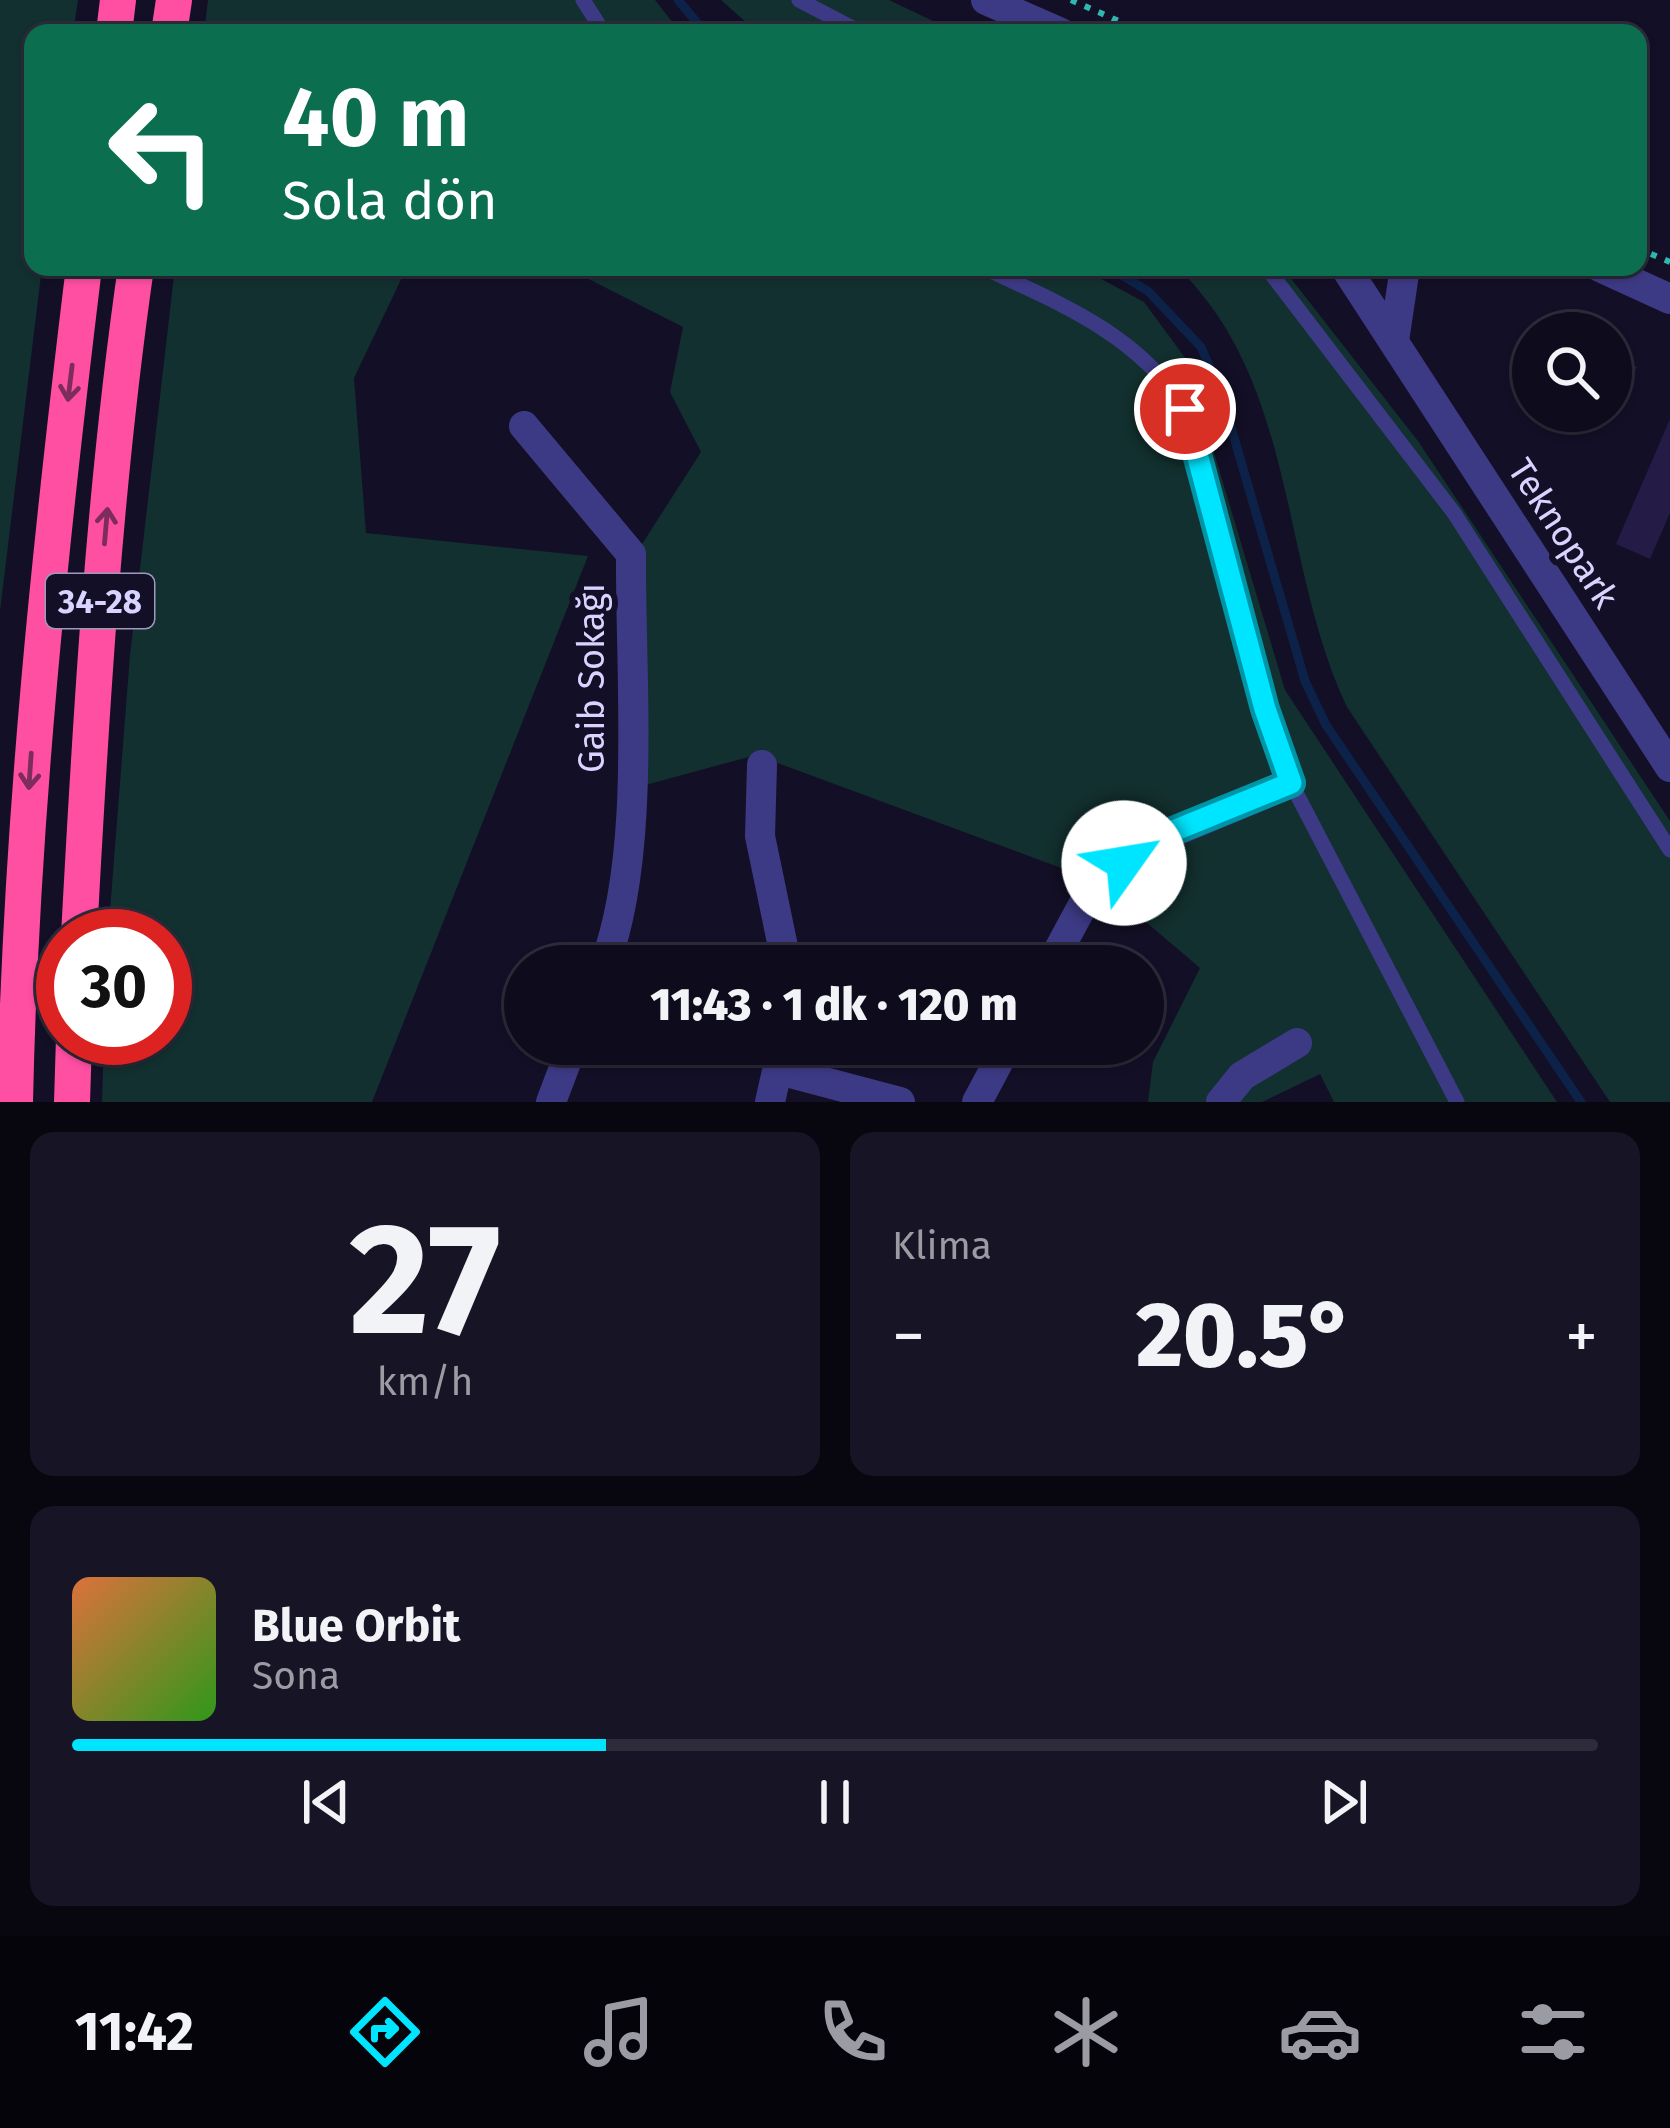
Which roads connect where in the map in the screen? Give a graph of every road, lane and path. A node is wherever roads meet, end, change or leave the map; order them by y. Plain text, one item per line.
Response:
1 (799, 0) edge
2 (986, 0) edge
3 (1071, 0) edge
4 (845, 24) edge
5 (1040, 24) edge
6 (1125, 24) edge
7 (82, 276) edge
8 (135, 276) edge
9 (1001, 276) edge
10 (1273, 276) edge
11 (1351, 276) edge
12 (1404, 276) edge
13 (1620, 276) edge
14 (1670, 298) edge
15 (1394, 341) junction
16 (524, 426) dead end
17 (763, 765) dead end
18 (1670, 767) edge
19 (1291, 783) junction
20 (1670, 850) edge
21 (80, 909) edge
22 (612, 945) edge
23 (783, 945) edge
24 (1061, 945) edge
25 (1297, 1043) dead end
26 (73, 1065) edge
27 (565, 1065) edge
28 (779, 1065) edge
29 (802, 1065) edge
30 (997, 1065) edge
31 (15, 1102) edge
32 (72, 1102) edge
33 (551, 1102) edge
34 (770, 1102) edge
35 (900, 1102) edge
36 (977, 1102) edge
37 (1221, 1102) edge
38 (1456, 1102) edge

1 - 4 lane
2 - 5 street
3 - 6 path
7 -> 31 highway, 34-28
21 -> 8 highway, 34-28
9 - 19 lane
10 - 20 lane
11 - 15 street, Teknopark
12 - 15 street
13 - 14 street
15 - 18 street, Teknopark
16 - 22 street, Gaib Sokağı
17 - 23 street
19 - 24 street
19 - 38 lane
25 - 37 street
26 - 32 highway
27 - 33 street
28 - 34 street
29 - 35 street
30 - 36 street

